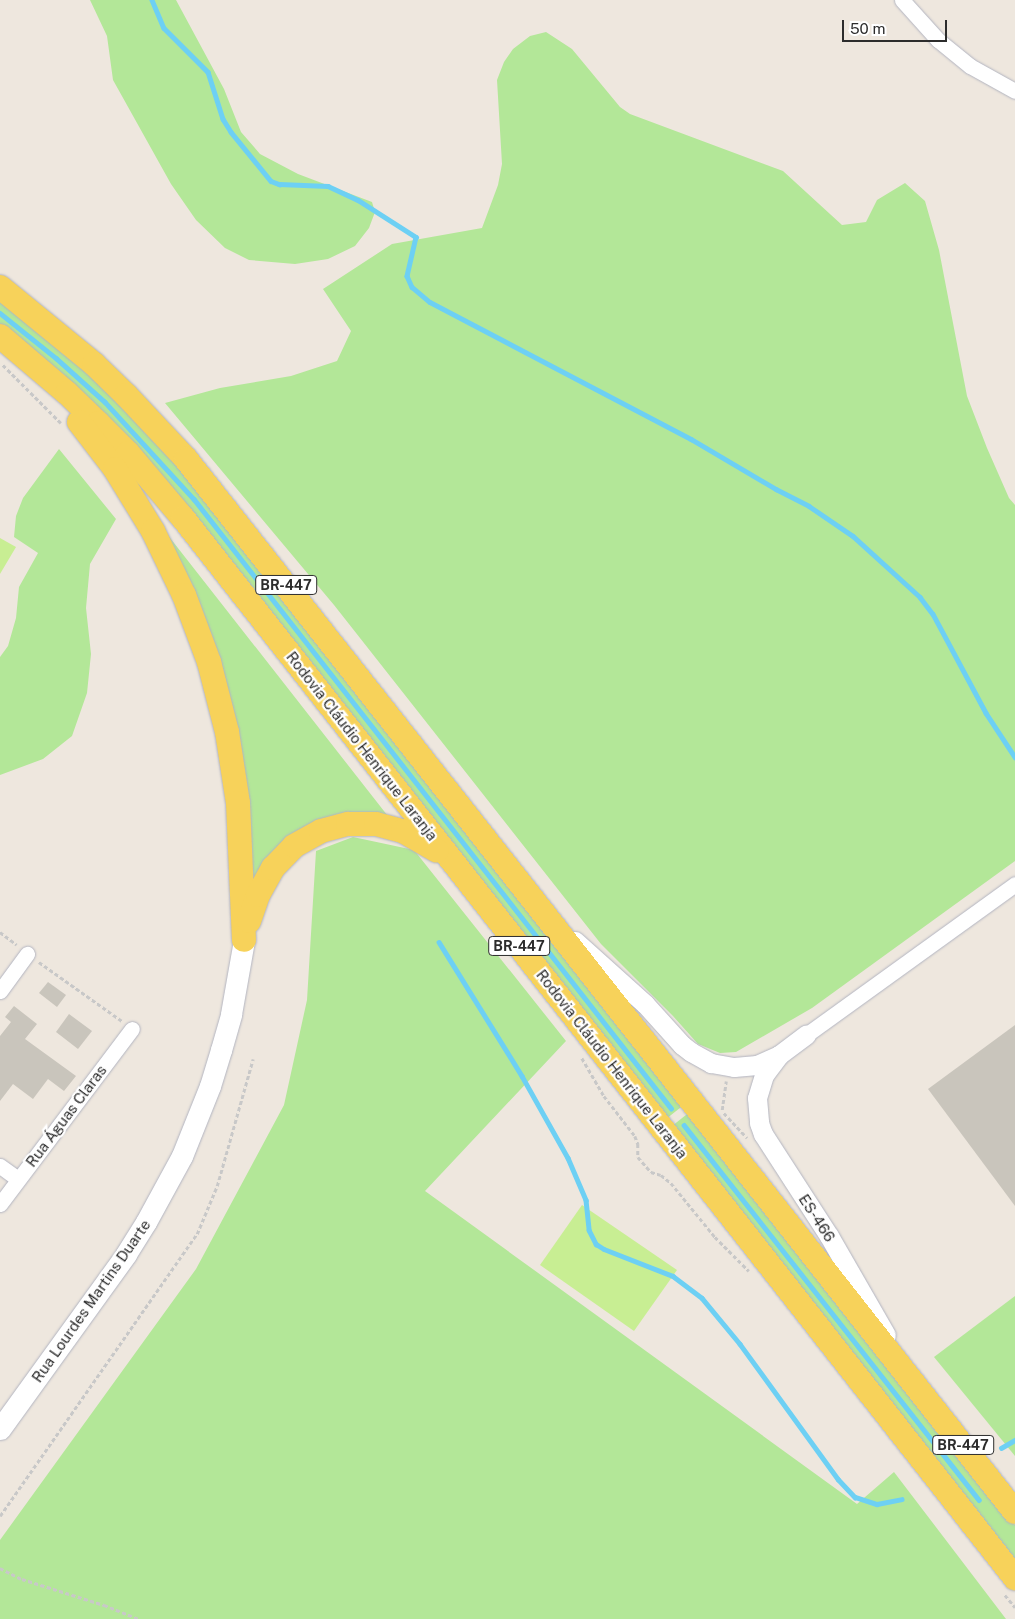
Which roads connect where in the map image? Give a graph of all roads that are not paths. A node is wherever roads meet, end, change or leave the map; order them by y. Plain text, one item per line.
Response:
1 (902, 0) edge
2 (1015, 91) edge
3 (0, 287) edge
4 (0, 338) edge
5 (452, 860) junction
6 (1015, 884) edge
7 (543, 912) junction
8 (244, 940) junction
9 (27, 954) road end
10 (0, 990) edge
11 (132, 1029) road end
12 (806, 1035) joint
13 (779, 1055) junction
14 (0, 1166) edge
15 (18, 1179) junction
16 (0, 1204) edge
17 (910, 1379) junction
18 (0, 1429) edge
19 (1015, 1512) edge
20 (1015, 1578) edge

1 - 2 street
3 - 7 main road, BR-447
4 - 5 main road, Rodovia Cláudio Henrique Laranja / BR-447
4 - 8 main road
5 - 8 main road
5 - 20 main road, Rodovia Cláudio Henrique Laranja / BR-447
6 - 12 street, ES-466
7 - 13 street, ES-466
7 - 17 main road, BR-447
8 - 18 main road, Rua Lourdes Martins Duarte
9 - 10 street
11 - 15 street, Rua Águas Claras
12 - 13 street, ES-466
13 - 17 street, ES-466
14 - 15 street
15 - 16 street, Rua Águas Claras
17 - 19 main road, BR-447

